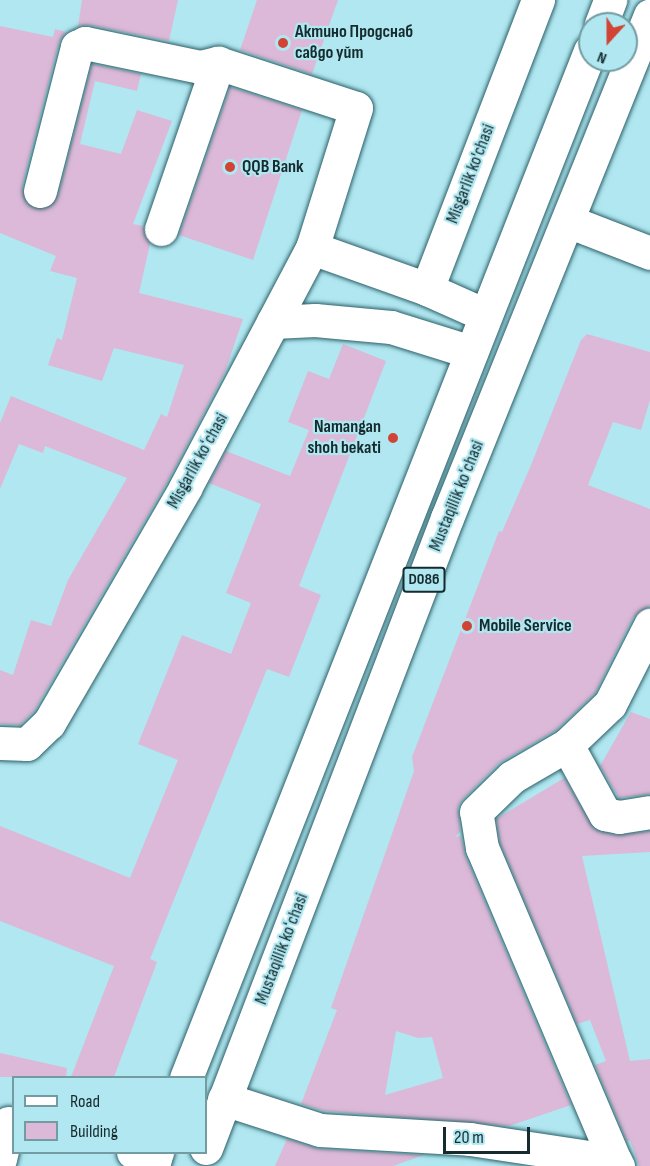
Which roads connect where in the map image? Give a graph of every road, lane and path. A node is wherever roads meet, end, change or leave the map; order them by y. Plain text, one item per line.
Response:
1 (538, 0) edge
2 (650, 15) edge
3 (218, 63) junction
4 (582, 72) edge
5 (40, 191) dead end
6 (568, 220) junction
7 (161, 229) dead end
8 (312, 249) junction
9 (650, 254) edge
10 (427, 289) junction
11 (485, 315) junction
12 (273, 322) junction
13 (471, 352) junction
14 (650, 626) edge
15 (0, 743) edge
16 (567, 745) junction
17 (650, 812) edge
18 (186, 1076) edge
19 (224, 1099) junction
20 (7, 1123) edge
21 (207, 1145) edge
22 (0, 1159) edge
23 (616, 1163) edge

1 - 10 main road, Misgarlik ko'chasi
2 - 6 main road, Mustaqillik koʻchasi / D086
3 - 5 main road
3 - 7 main road
3 - 8 main road, Misgarlik koʻchasi
4 - 11 main road, D086
6 - 9 main road
6 - 19 main road, Mustaqillik koʻchasi / D086
8 - 10 main road
8 - 12 main road, Misgarlik koʻchasi
10 - 11 main road
11 - 13 main road, D086
12 - 13 main road
12 - 15 main road, Misgarlik koʻchasi
13 - 18 main road, D086
14 - 16 main road
16 - 17 main road
16 - 23 main road
19 - 21 main road, Mustaqillik koʻchasi / D086
19 - 23 main road
20 - 22 main road

